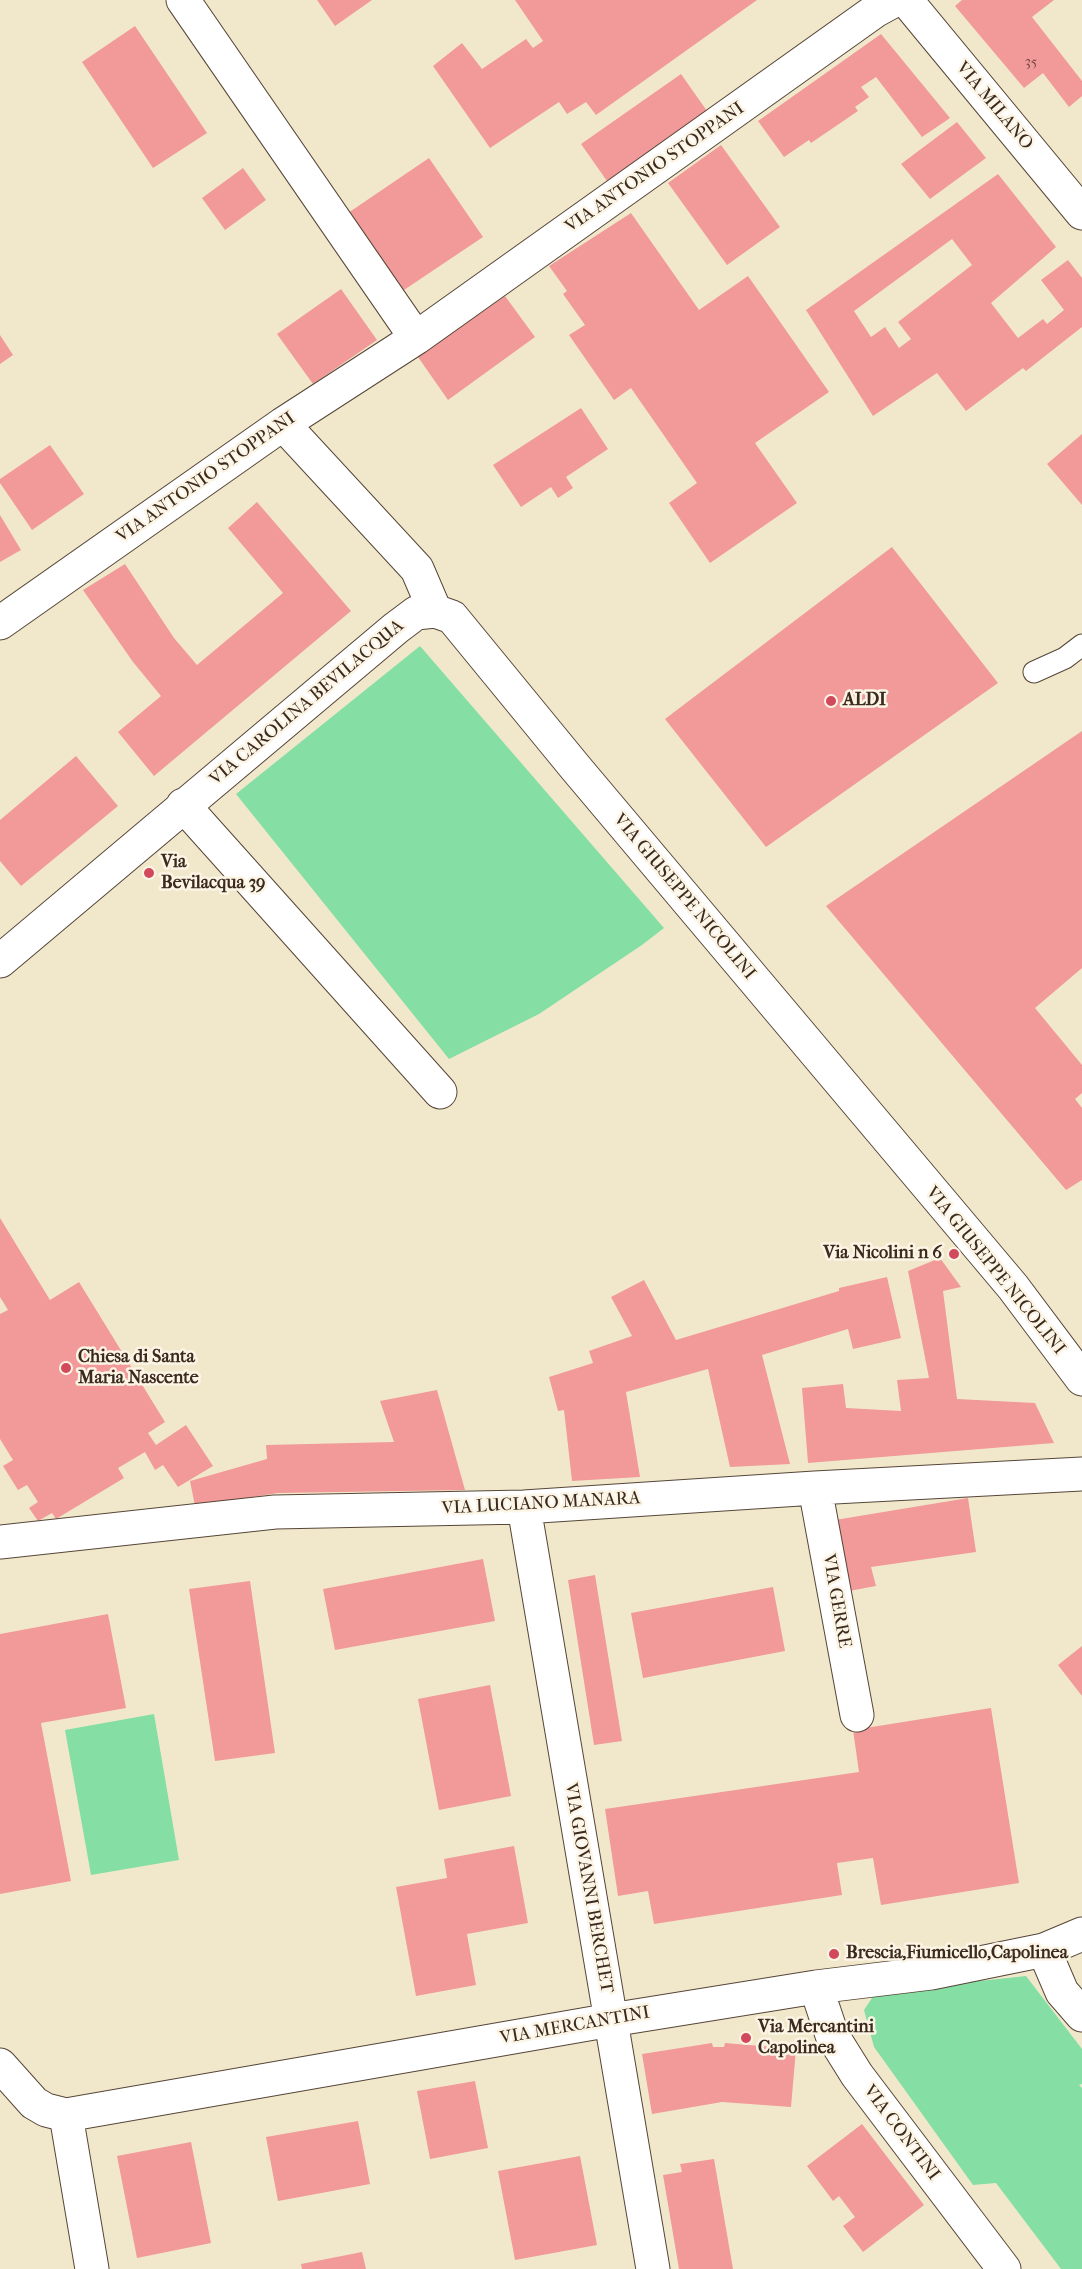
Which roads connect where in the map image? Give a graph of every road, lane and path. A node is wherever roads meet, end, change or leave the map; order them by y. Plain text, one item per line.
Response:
1 (183, 0) edge
2 (895, 0) edge
3 (906, 0) edge
4 (1082, 213) edge
5 (416, 338) junction
6 (283, 424) junction
7 (435, 611) junction
8 (0, 623) edge
9 (1082, 645) edge
10 (1034, 672) dead end
11 (183, 805) junction
12 (0, 961) edge
13 (440, 1092) dead end
14 (1082, 1379) edge
15 (1082, 1474) edge
16 (815, 1488) junction
17 (524, 1507) junction
18 (1, 1540) edge
19 (857, 1715) dead end
20 (1082, 1934) edge
21 (1044, 1950) junction
22 (816, 1987) junction
23 (1082, 2016) edge
24 (611, 2020) junction
25 (0, 2065) edge
26 (66, 2115) junction
27 (92, 2269) edge
28 (652, 2269) edge
29 (1004, 2269) edge

1 - 5 street
2 - 5 street, VIA ANTONIO STOPPANI
3 - 4 street, VIA MILANO
5 - 6 street, VIA ANTONIO STOPPANI
6 - 7 street
6 - 8 street, VIA ANTONIO STOPPANI
7 - 11 street, VIA CAROLINA BEVILACQUA
7 - 14 street, VIA GIUSEPPE NICOLINI
9 - 10 lane
11 - 12 street, VIA CAROLINA BEVILACQUA
11 - 13 street
15 - 16 street, VIA LUCIANO MANARA
16 - 17 street, VIA LUCIANO MANARA
16 - 19 street, VIA GERRE
17 - 18 street, VIA LUCIANO MANARA
17 - 24 street, VIA GIOVANNI BERCHET
20 - 21 street, VIA MERCANTINI
21 - 22 street, VIA MERCANTINI
21 - 23 street
22 - 24 street, VIA MERCANTINI
22 - 29 street, VIA CONTINI
24 - 26 street, VIA MERCANTINI
24 - 28 street, VIA GIOVANNI BERCHET
25 - 26 street
26 - 27 street

